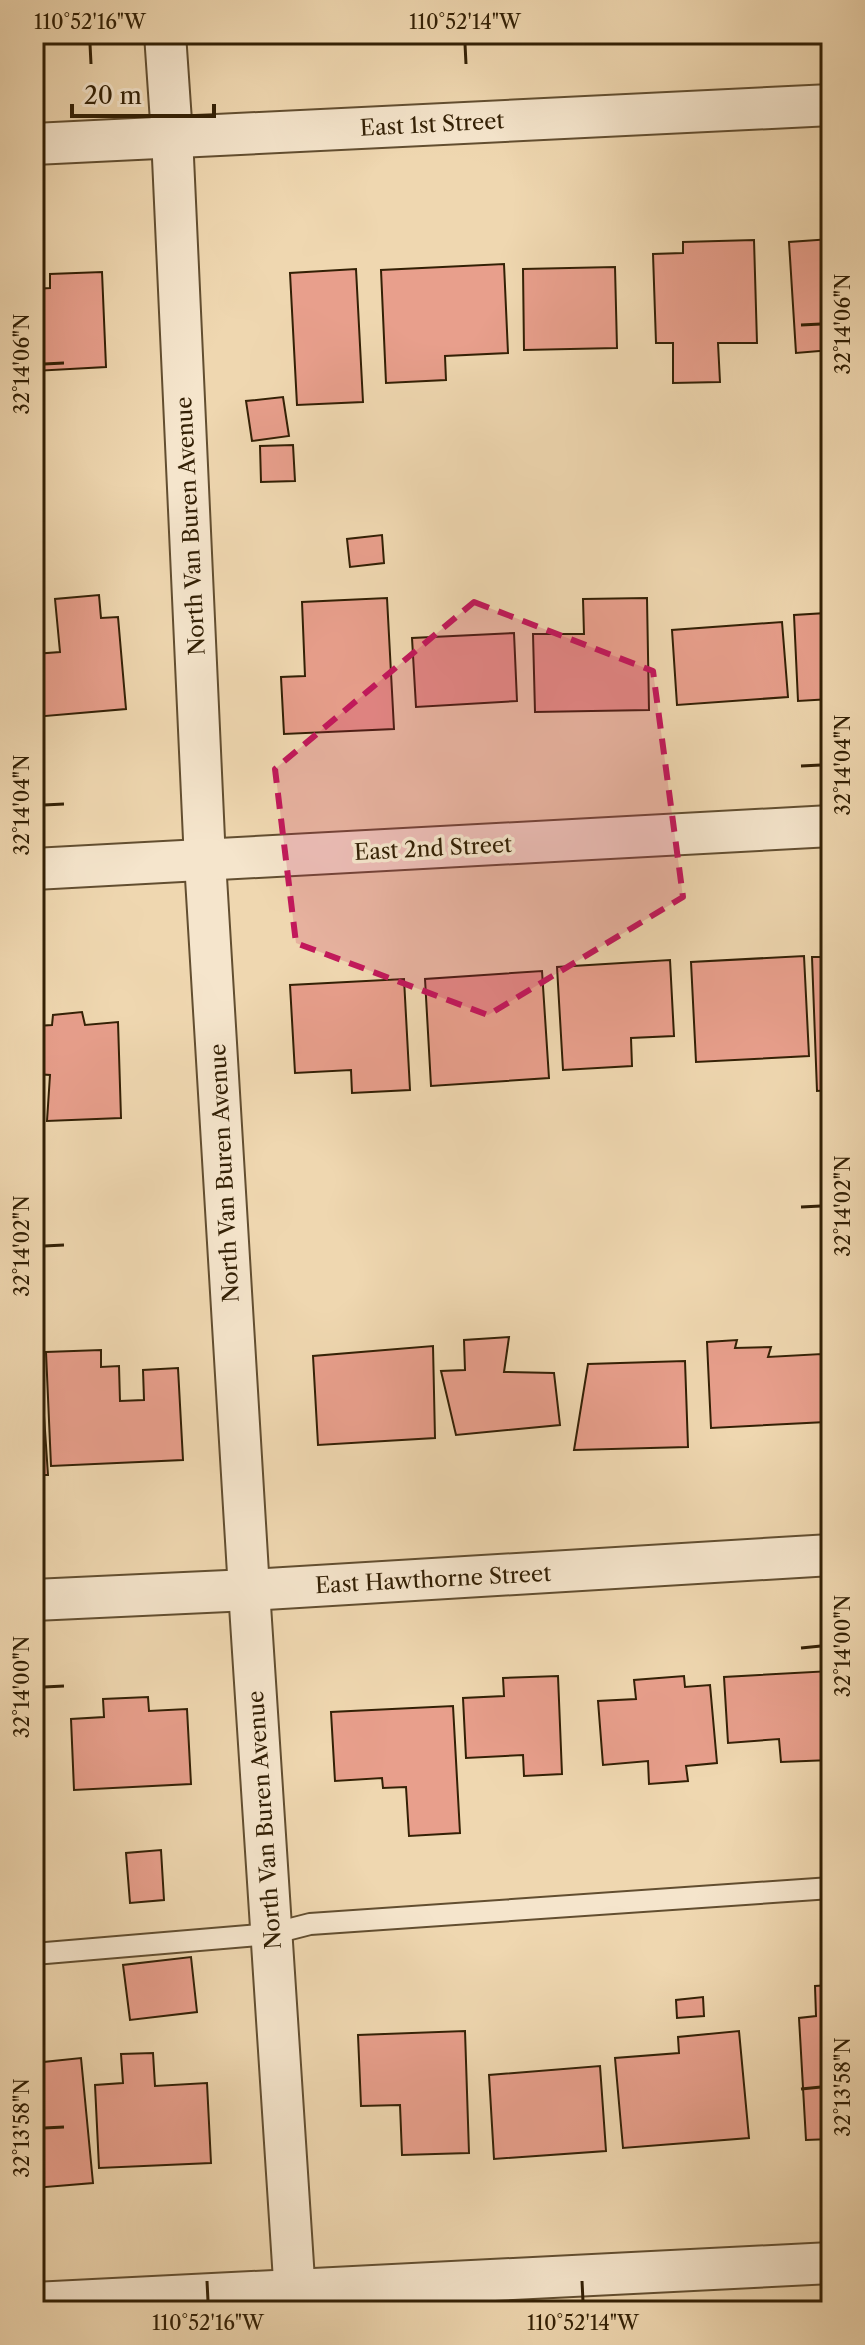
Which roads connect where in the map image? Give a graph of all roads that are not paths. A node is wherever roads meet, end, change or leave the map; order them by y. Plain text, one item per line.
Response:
1 (165, 34) edge
2 (831, 105) edge
3 (172, 136) junction
4 (34, 144) edge
5 (831, 826) edge
6 (205, 861) junction
7 (34, 869) edge
8 (831, 1555) edge
9 (249, 1590) junction
10 (34, 1600) edge
11 (831, 1888) edge
12 (271, 1934) junction
13 (34, 1954) edge
14 (831, 2263) edge
15 (295, 2300) edge
16 (34, 2303) edge

1 - 3 street, North Van Buren Avenue
2 - 3 street, East 1st Street
3 - 4 street, East 1st Street
3 - 6 street, North Van Buren Avenue
5 - 6 street, East 2nd Street
6 - 7 street, East 2nd Street
6 - 9 street, North Van Buren Avenue
8 - 9 street, East Hawthorne Street
9 - 10 street, East Hawthorne Street
9 - 12 street, North Van Buren Avenue
11 - 12 lane
12 - 13 lane
12 - 15 street, North Van Buren Avenue
14 - 15 street
15 - 16 street

